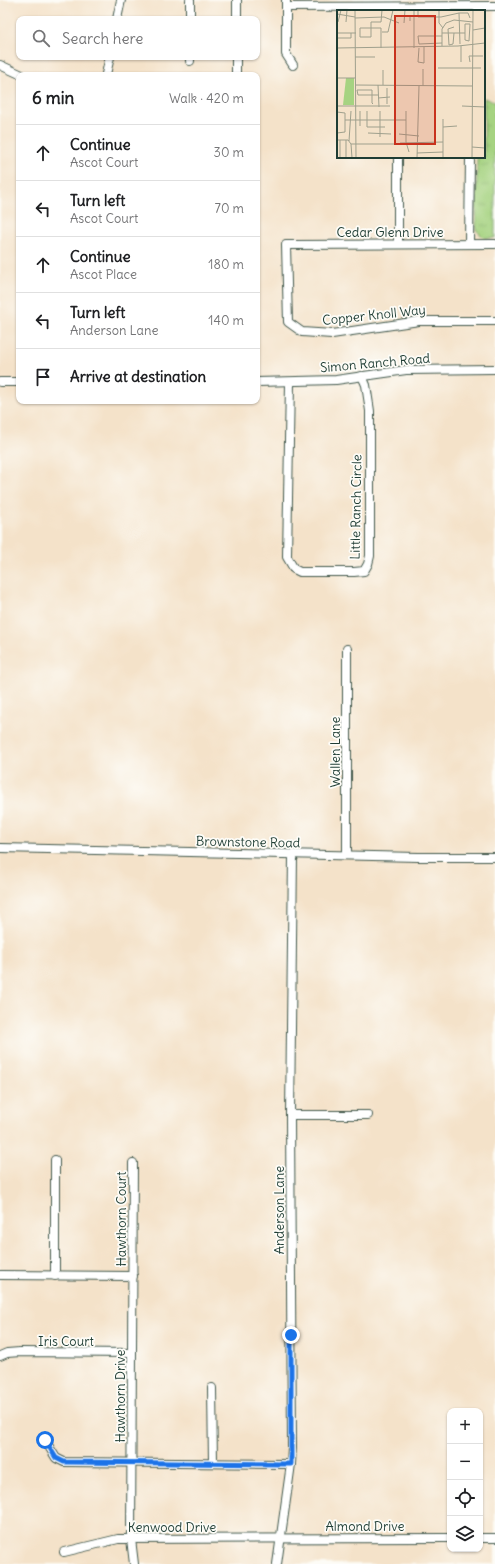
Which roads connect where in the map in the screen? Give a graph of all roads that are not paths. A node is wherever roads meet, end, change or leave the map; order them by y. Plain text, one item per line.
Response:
1 (121, 0) edge
2 (190, 0) edge
3 (237, 0) edge
4 (286, 3) edge
5 (495, 6) edge
6 (382, 9) edge
7 (460, 9) edge
8 (118, 16) edge
9 (190, 16) edge
10 (237, 16) edge
11 (109, 60) edge
12 (236, 60) edge
13 (0, 65) edge
14 (293, 65) dead end
15 (16, 72) edge
16 (106, 72) edge
17 (236, 72) edge
18 (398, 158) edge
19 (470, 158) edge
20 (398, 244) junction
21 (468, 244) junction
22 (495, 244) edge
23 (286, 245) joint
24 (495, 321) edge
25 (495, 369) edge
26 (362, 376) junction
27 (0, 382) edge
28 (16, 382) edge
29 (260, 382) edge
30 (290, 382) junction
31 (347, 649) dead end
32 (0, 848) edge
33 (293, 855) junction
34 (346, 855) junction
35 (495, 857) edge
36 (290, 1115) junction
37 (368, 1115) dead end
38 (55, 1160) dead end
39 (133, 1163) dead end
40 (0, 1275) edge
41 (55, 1276) junction
42 (133, 1276) junction
43 (132, 1353) junction
44 (0, 1356) edge
45 (212, 1388) dead end
46 (45, 1440) dead end
47 (132, 1462) junction
48 (213, 1463) junction
49 (291, 1464) junction
50 (281, 1538) junction
51 (447, 1538) edge
52 (483, 1538) edge
53 (495, 1538) edge
54 (131, 1539) junction
55 (64, 1552) dead end
56 (134, 1564) edge
57 (277, 1564) edge

1 - 8 street
2 - 9 street
3 - 10 street
4 - 6 street
4 - 14 street
5 - 7 street
6 - 7 street
11 - 16 street
12 - 17 street
13 - 15 street
18 - 20 street
19 - 21 street
20 - 21 street, Cedar Glenn Drive
20 - 23 street, Cedar Glenn Drive
21 - 22 street, Cedar Glenn Drive
23 - 24 street, Copper Knoll Way
25 - 26 street, Simon Ranch Road
26 - 30 street, Simon Ranch Road
26 - 30 street, Little Ranch Circle
27 - 28 street
29 - 30 street, Simon Ranch Road
31 - 34 street, Wallen Lane
32 - 33 street, Brownstone Road
33 - 34 street, Brownstone Road
33 - 36 street, Anderson Lane
34 - 35 street, Brownstone Road
36 - 37 street
36 - 49 street, Anderson Lane
38 - 41 street
39 - 42 street, Hawthorn Court
40 - 41 street
41 - 42 street
42 - 43 street, Hawthorn Drive
43 - 44 street, Iris Court
43 - 47 street, Hawthorn Drive
45 - 48 street
46 - 47 street
47 - 48 street
47 - 54 street, Hawthorn Drive
48 - 49 street
49 - 50 street, Anderson Lane
50 - 51 street, Almond Drive
50 - 54 street, Kenwood Drive
50 - 57 street, Anderson Lane
52 - 53 street
54 - 55 street, Kenwood Drive
54 - 56 street, Hawthorn Drive

